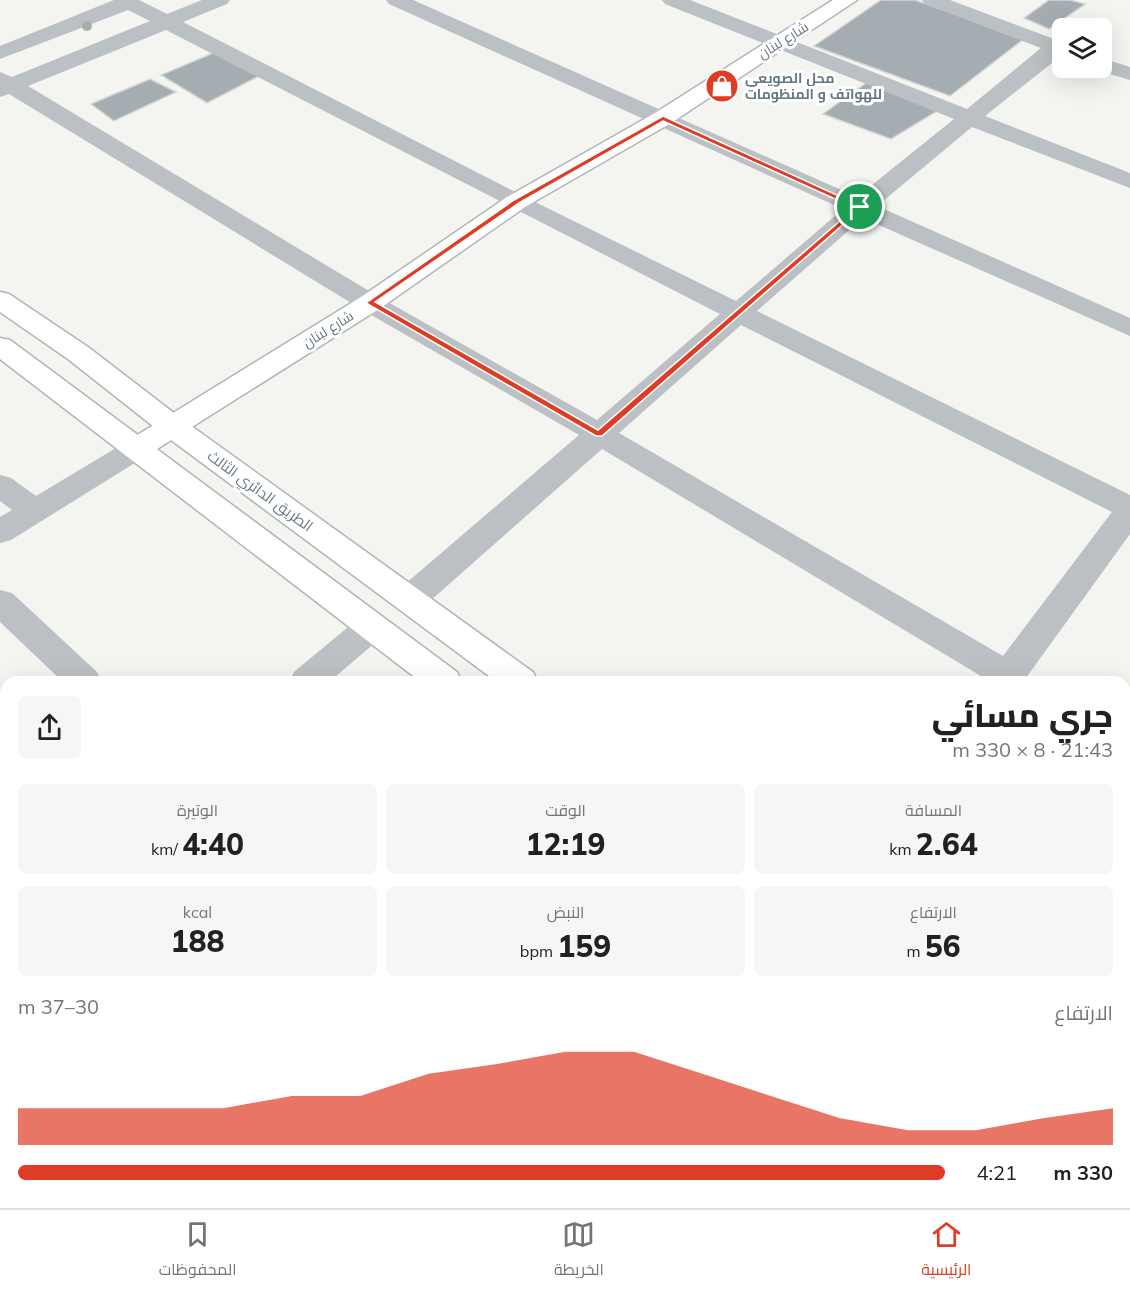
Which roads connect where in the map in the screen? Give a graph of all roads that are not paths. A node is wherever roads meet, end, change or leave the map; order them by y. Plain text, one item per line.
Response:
1 (220, 0) edge
2 (396, 0) edge
3 (672, 0) edge
4 (847, 0) edge
5 (932, 0) edge
6 (126, 1) edge
7 (167, 23) junction
8 (781, 41) junction
9 (1052, 45) edge
10 (0, 53) edge
11 (1052, 53) edge
12 (1112, 68) edge
13 (1130, 74) edge
14 (4, 85) edge
15 (968, 116) junction
16 (663, 118) junction
17 (1130, 181) edge
18 (516, 202) junction
19 (860, 207) junction
20 (0, 300) edge
21 (370, 303) junction
22 (738, 313) junction
23 (1130, 328) edge
24 (0, 346) edge
25 (173, 427) junction
26 (599, 434) junction
27 (136, 449) junction
28 (0, 485) edge
29 (1130, 510) edge
30 (34, 511) junction
31 (0, 532) edge
32 (409, 600) junction
33 (0, 602) edge
34 (371, 627) junction
35 (79, 676) edge
36 (313, 676) edge
37 (437, 676) edge
38 (513, 676) edge
39 (1000, 676) edge
40 (1007, 676) edge

1 - 7 street
2 - 16 street
3 - 8 street
4 - 8 main road, شارع لبنان
5 - 9 street
6 - 7 street
6 - 10 street
7 - 14 street
7 - 18 street
8 - 15 street
8 - 16 main road, شارع لبنان
11 - 15 street
12 - 13 street
14 - 21 street
15 - 17 street
15 - 19 street
16 - 18 main road, شارع لبنان
16 - 19 street
18 - 21 main road, شارع لبنان
18 - 22 street
19 - 22 street
19 - 23 street
20 - 25 main road, الطريق الدائري الثالث
21 - 25 main road, شارع لبنان
21 - 26 street
22 - 26 street
22 - 29 street
24 - 27 main road
25 - 27 main road, شارع لبنان
25 - 32 main road, الطريق الدائري الثالث
26 - 32 street
26 - 39 street
27 - 30 street
27 - 34 main road
28 - 30 street
29 - 40 street
30 - 31 street
32 - 38 main road, الطريق الدائري الثالث
33 - 35 street
34 - 36 street
34 - 37 main road

